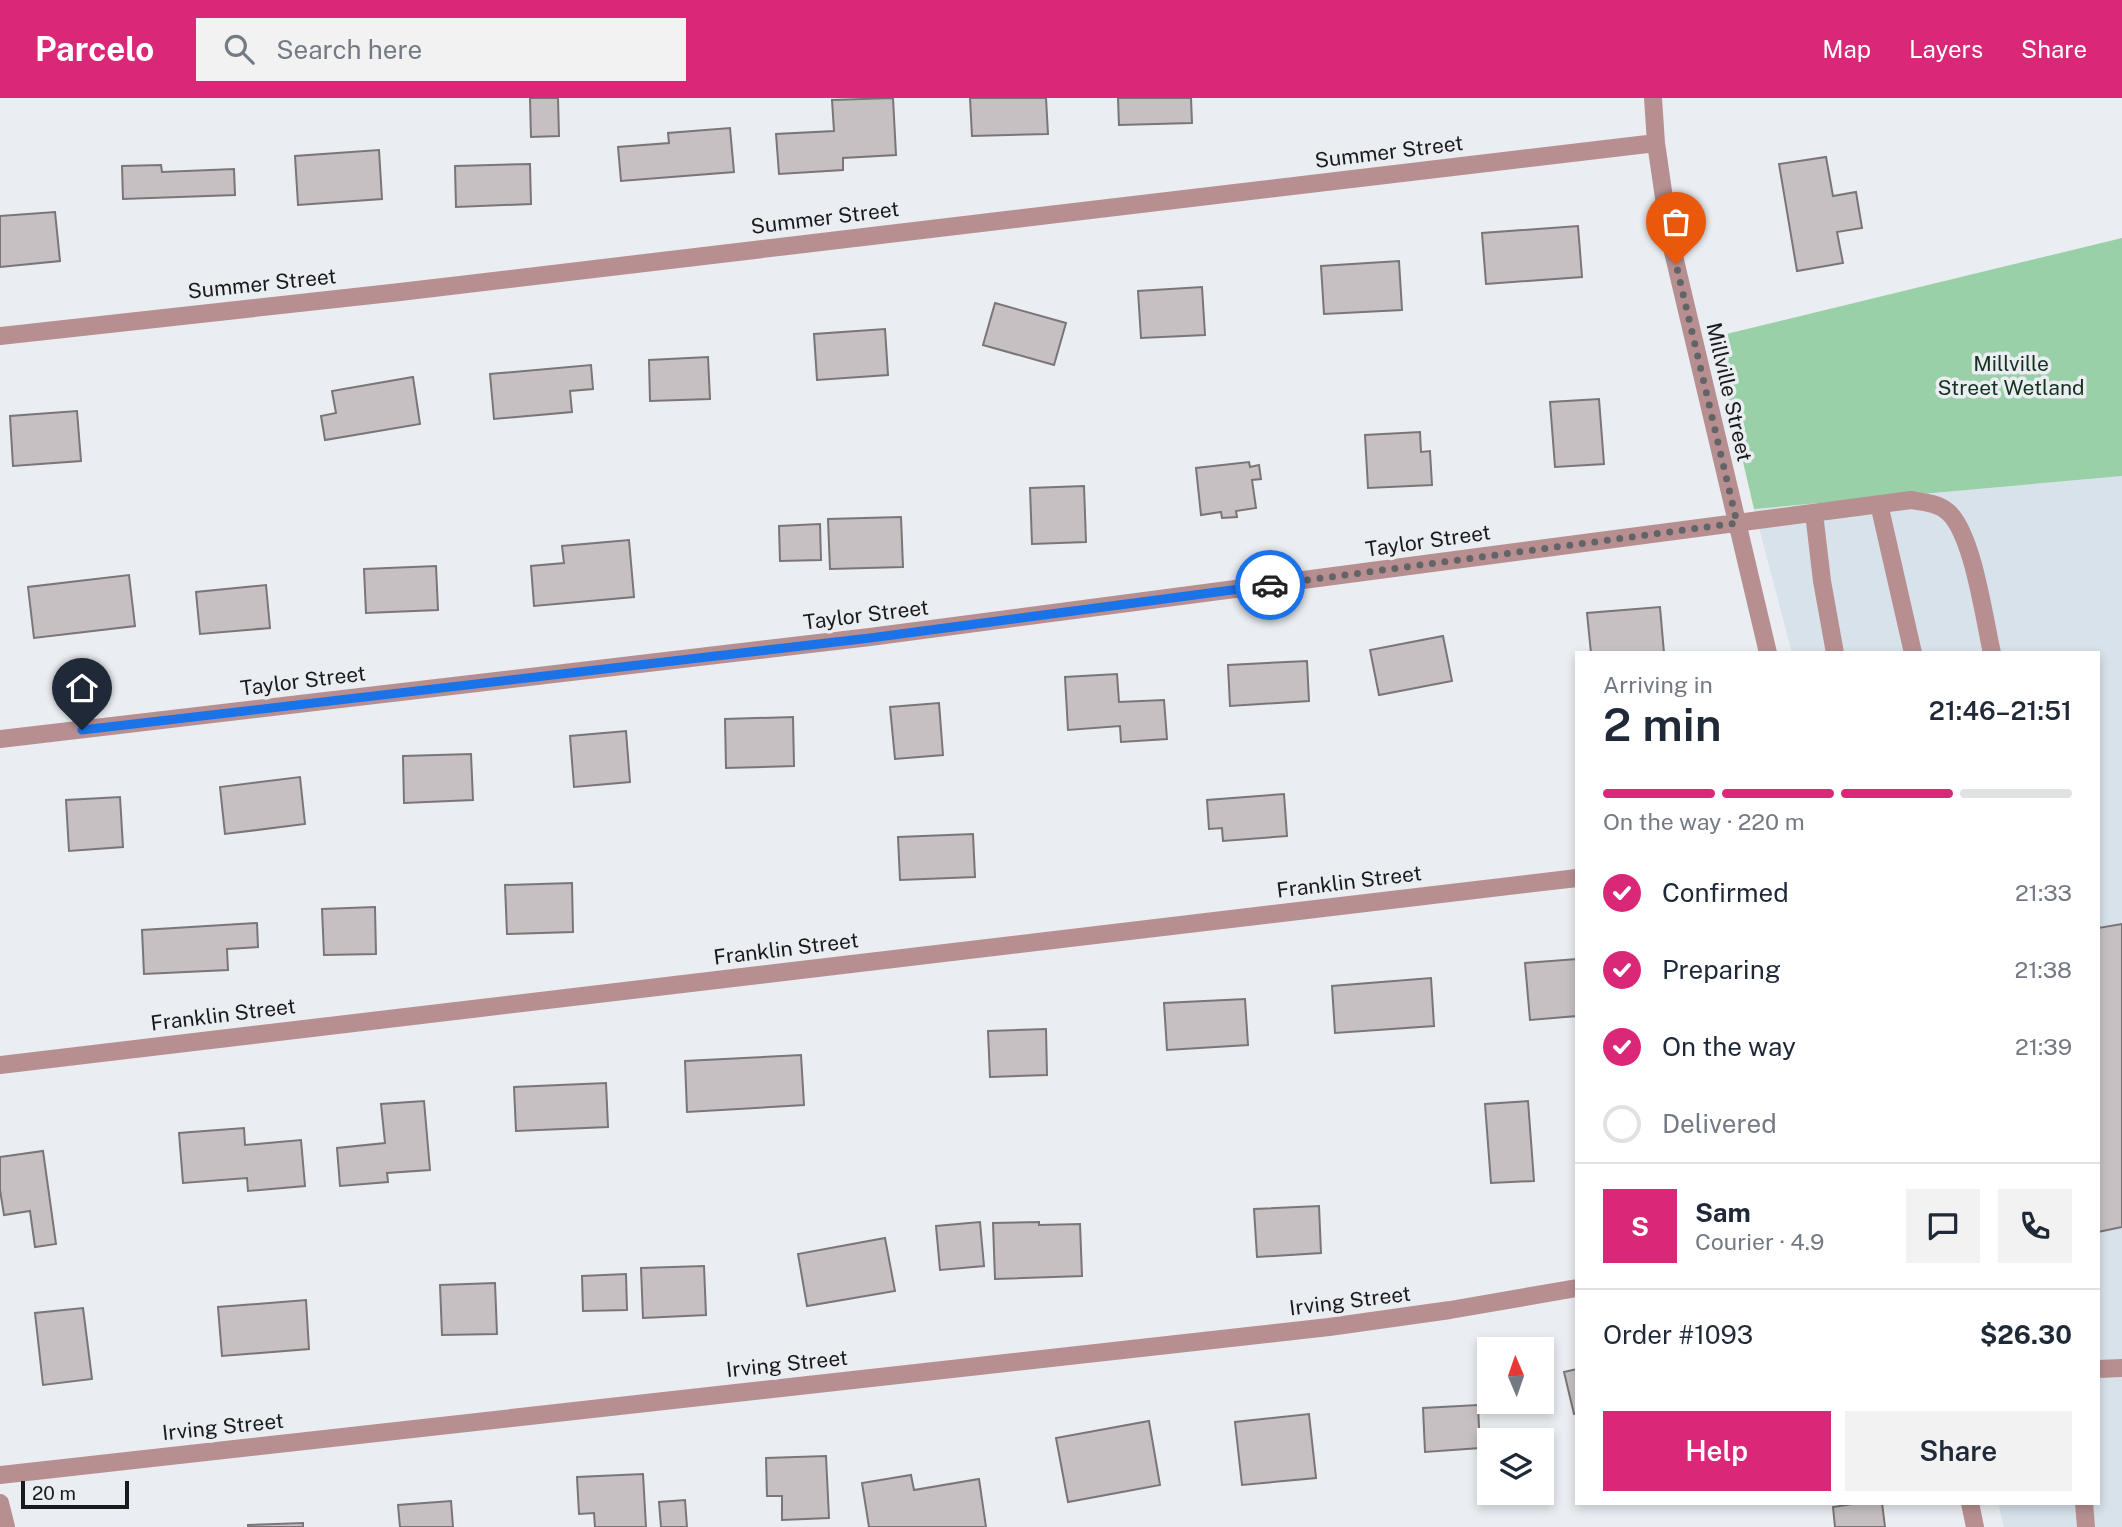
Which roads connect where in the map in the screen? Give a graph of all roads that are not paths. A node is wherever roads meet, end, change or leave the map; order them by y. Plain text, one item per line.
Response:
1 (1653, 98) edge
2 (1656, 143) junction
3 (0, 336) edge
4 (1879, 504) junction
5 (1814, 513) junction
6 (1737, 523) junction
7 (1768, 651) edge
8 (1835, 651) edge
9 (1913, 651) edge
10 (1992, 651) edge
11 (0, 739) edge
12 (1575, 878) edge
13 (0, 1065) edge
14 (1575, 1288) edge
15 (2122, 1368) edge
16 (2100, 1369) edge
17 (0, 1475) edge
18 (0, 1503) edge
19 (1970, 1505) edge
20 (2084, 1505) edge
21 (6, 1527) edge
22 (1975, 1527) edge
23 (2086, 1527) edge

1 - 2 street, Millville Street
2 - 3 street, Summer Street
2 - 6 street, Millville Street
4 - 5 street, Taylor Street
4 - 9 street
4 - 10 street, Taylor Street
5 - 6 street, Taylor Street
5 - 8 street
6 - 7 street, Millville Street
6 - 11 street, Taylor Street
12 - 13 street, Franklin Street
14 - 17 street, Irving Street
15 - 16 street
18 - 21 street
19 - 22 street
20 - 23 street

